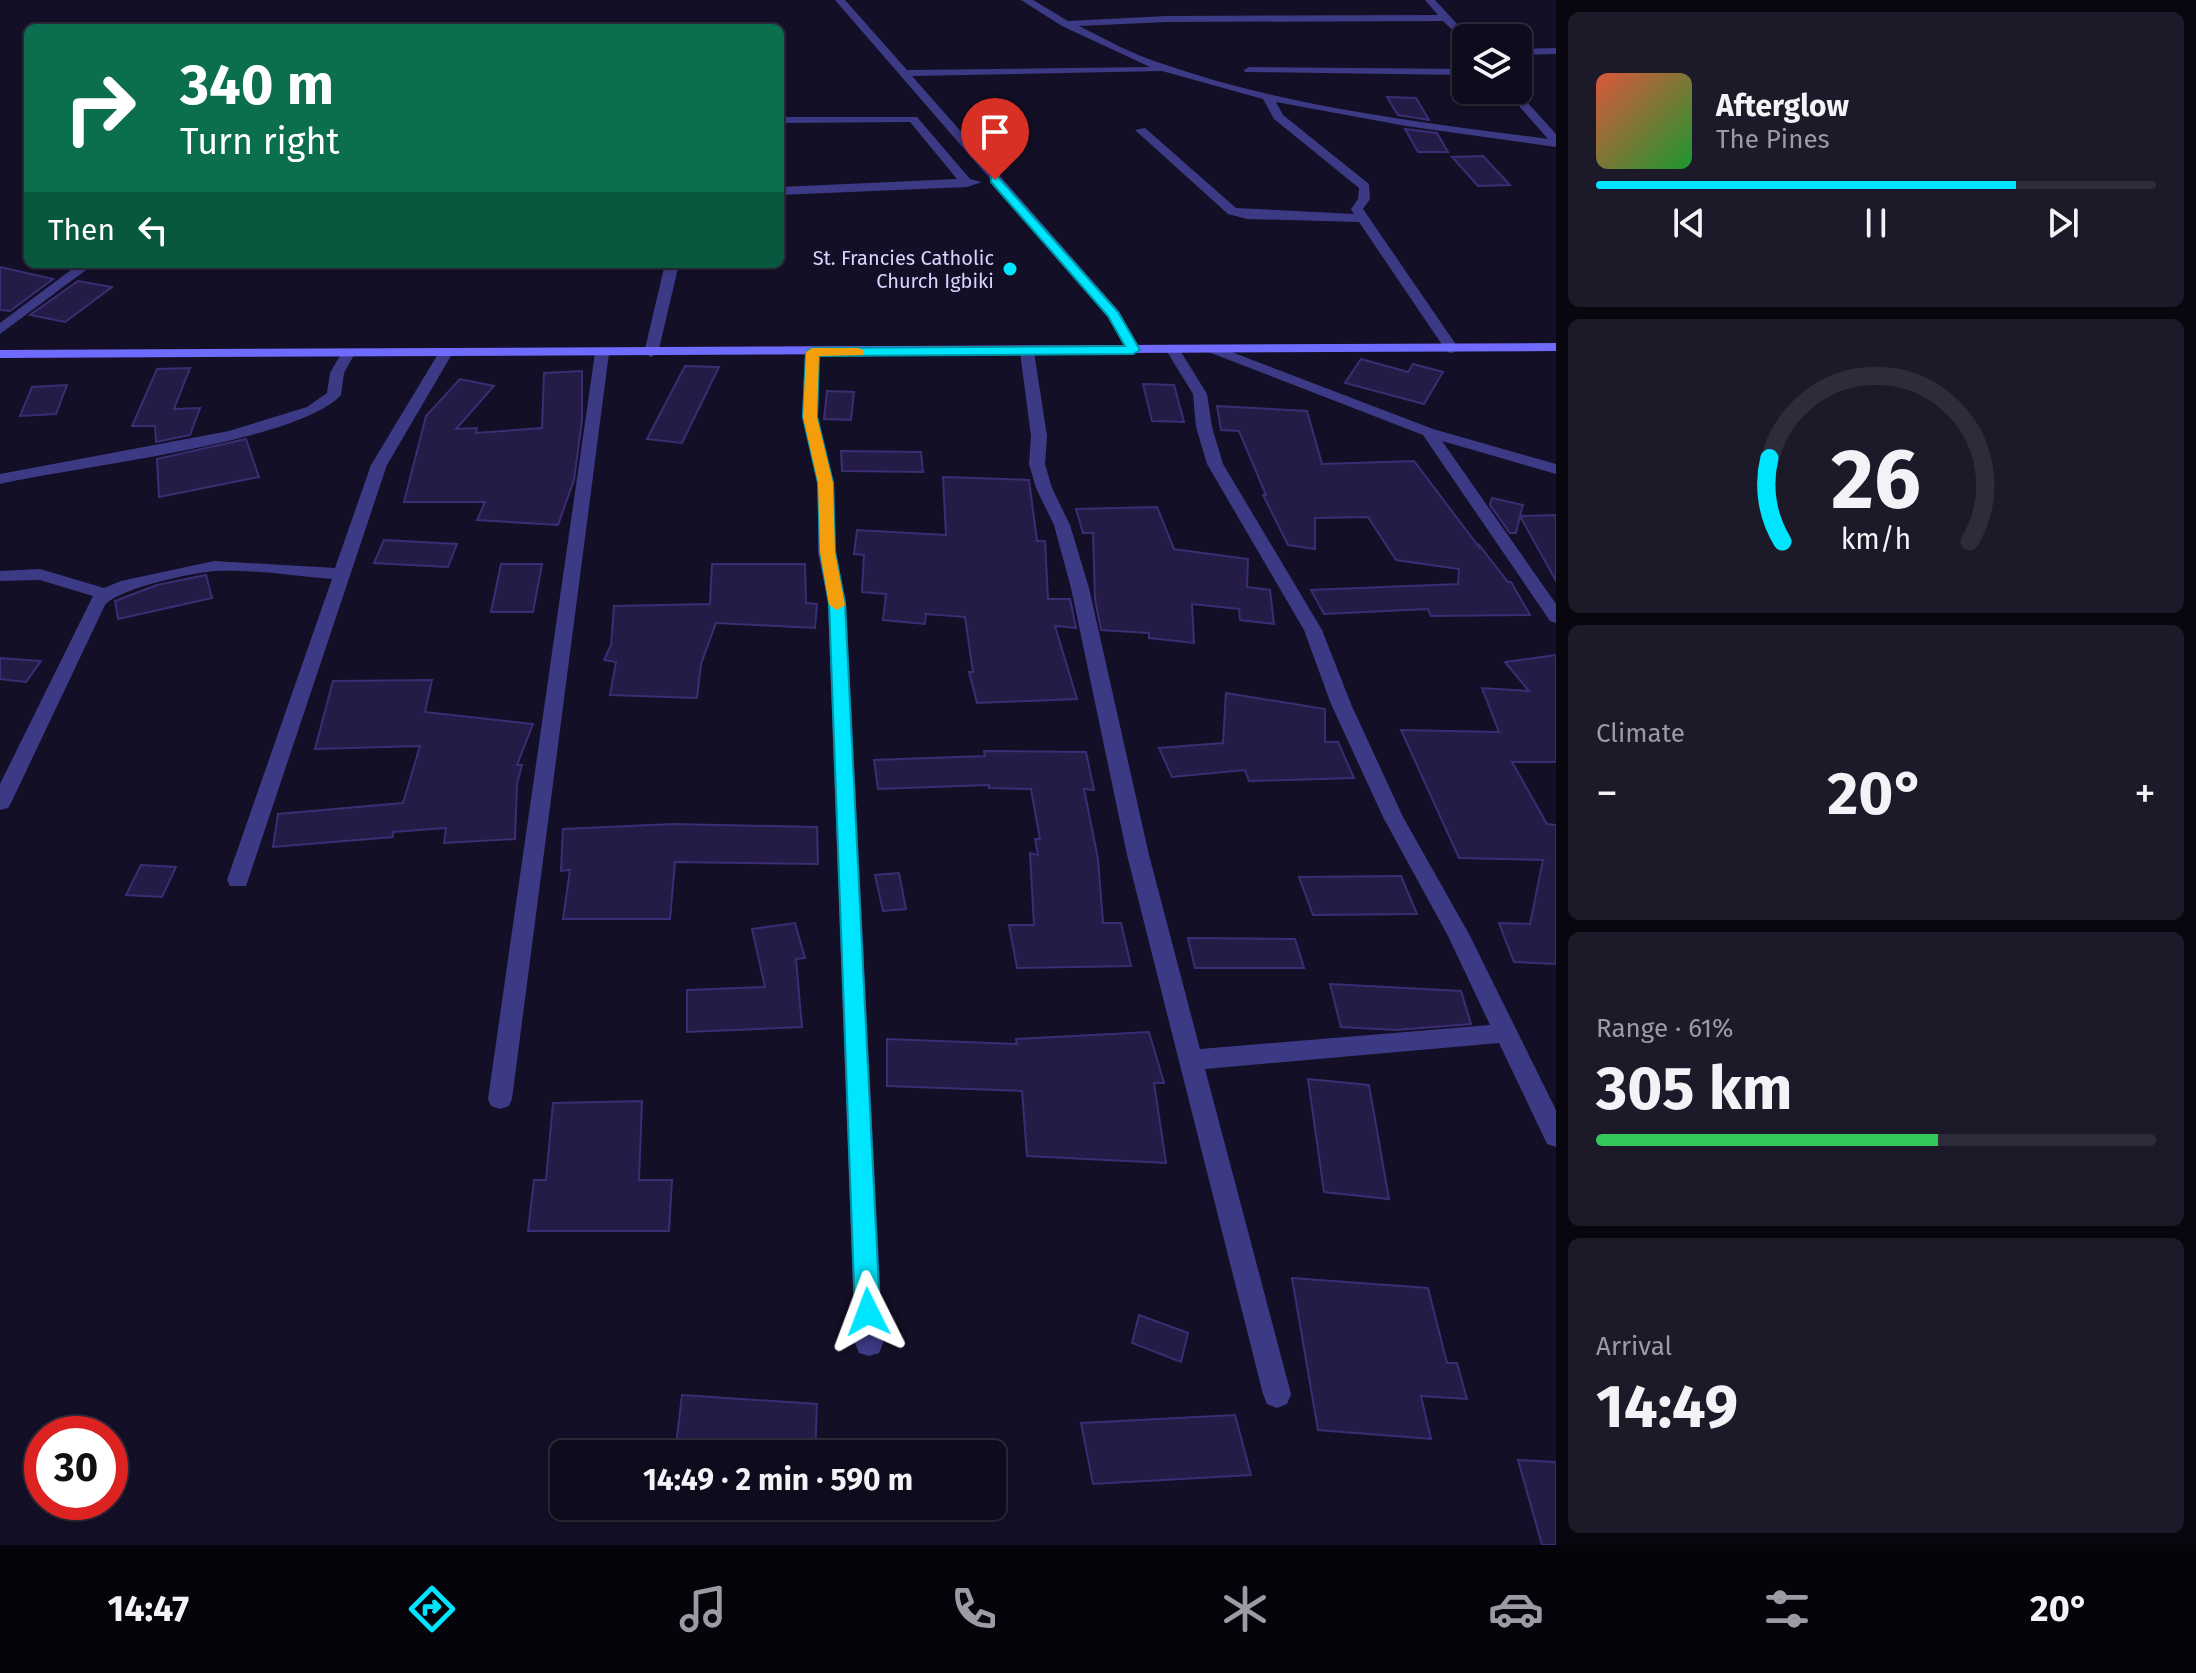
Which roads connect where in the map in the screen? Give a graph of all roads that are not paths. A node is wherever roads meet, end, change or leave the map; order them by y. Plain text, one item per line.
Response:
1 (840, 0) edge
2 (1026, 0) edge
3 (1430, 0) edge
4 (1446, 18) junction
5 (1066, 24) junction
6 (1452, 25) edge
7 (1556, 51) edge
8 (1532, 52) edge
9 (1169, 70) junction
10 (1249, 70) dead end
11 (1452, 72) edge
12 (902, 73) junction
13 (1268, 98) junction
14 (1522, 104) edge
15 (784, 120) edge
16 (1141, 130) dead end
17 (1556, 143) edge
18 (995, 180) junction
19 (967, 183) junction
20 (784, 191) edge
21 (1363, 218) junction
22 (82, 268) edge
23 (671, 268) edge
24 (0, 330) edge
25 (1556, 347) edge
26 (1452, 349) junction
27 (1133, 350) junction
28 (1173, 350) junction
29 (1216, 350) junction
30 (812, 352) junction
31 (1027, 352) junction
32 (602, 353) junction
33 (651, 353) junction
34 (4, 354) edge
35 (445, 354) junction
36 (347, 355) junction
37 (1428, 432) junction
38 (1556, 469) edge
39 (0, 479) edge
40 (343, 574) junction
41 (0, 576) edge
42 (105, 594) junction
43 (1556, 617) edge
44 (1, 803) edge
45 (238, 880) dead end
46 (1505, 1033) junction
47 (1191, 1060) junction
48 (500, 1099) dead end
49 (1556, 1136) edge
50 (869, 1343) dead end
51 (1277, 1394) dead end

1 - 12 street
2 - 5 street
3 - 4 street
4 - 5 street
4 - 6 street
5 - 9 street
7 - 8 street
9 - 12 street
9 - 13 street
10 - 11 street
12 - 18 street
13 - 17 street
13 - 21 street
14 - 17 street
15 - 19 street
16 - 21 street
18 - 19 street
18 - 27 street
19 - 20 street
21 - 26 street
22 - 24 street
23 - 33 street
25 - 26 street
26 - 29 street
27 - 28 street
27 - 31 street
28 - 29 street
28 - 46 street
29 - 37 street
30 - 31 street
30 - 33 street
30 - 50 street
31 - 47 street
32 - 33 street
32 - 35 street
32 - 48 street
34 - 36 street
35 - 36 street
35 - 40 street
36 - 39 street
37 - 38 street
37 - 43 street
40 - 42 street
40 - 45 street
41 - 42 street
42 - 44 street
46 - 47 street
46 - 49 street
47 - 51 street

